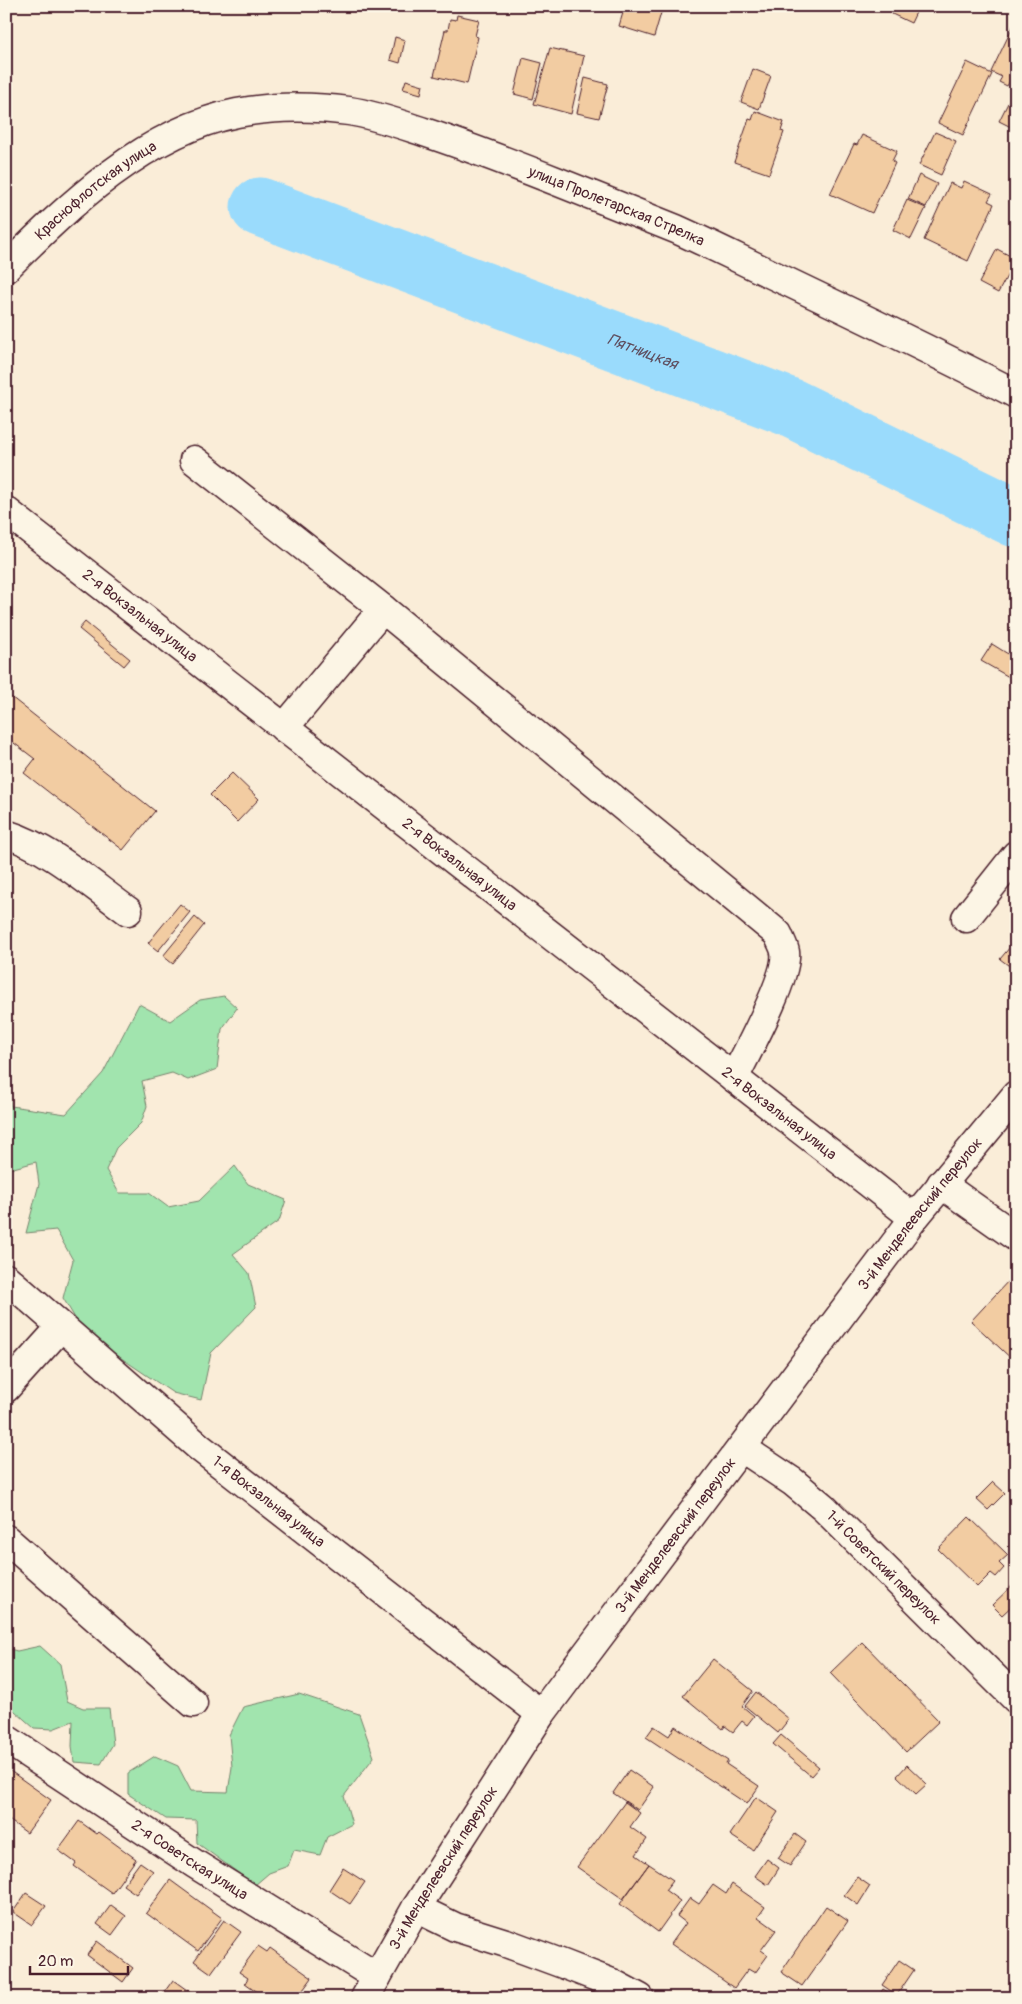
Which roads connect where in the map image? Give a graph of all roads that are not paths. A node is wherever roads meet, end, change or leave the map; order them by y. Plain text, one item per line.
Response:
1 (195, 127) joint
2 (6, 268) edge
3 (1016, 394) edge
4 (194, 460) dead end
5 (6, 511) edge
6 (383, 609) junction
7 (284, 728) junction
8 (6, 834) edge
9 (1016, 855) edge
10 (128, 911) dead end
11 (966, 918) dead end
12 (734, 1078) junction
13 (1016, 1095) edge
14 (941, 1184) junction
15 (914, 1218) junction
16 (1016, 1236) edge
17 (6, 1278) edge
18 (61, 1328) junction
19 (6, 1388) edge
20 (742, 1448) junction
21 (6, 1539) edge
22 (1016, 1699) edge
23 (192, 1704) dead end
24 (542, 1714) junction
25 (6, 1739) edge
26 (416, 1908) junction
27 (371, 1987) edge
28 (640, 1998) edge

1 - 2 street, Краснофлотская улица
1 - 3 street, улица Пролетарская Стрелка
4 - 6 street
5 - 7 street, 2-я Вокзальная улица
6 - 7 street
6 - 12 street
7 - 12 street, 2-я Вокзальная улица
8 - 10 street
9 - 11 street
12 - 15 street, 2-я Вокзальная улица
13 - 14 street, 3-й Менделеевский переулок
14 - 15 street, 3-й Менделеевский переулок
14 - 16 street
15 - 20 street, 3-й Менделеевский переулок
17 - 18 street, 1-я Вокзальная улица
18 - 19 street
18 - 24 street, 1-я Вокзальная улица
20 - 22 street, 1-й Советский переулок
20 - 24 street, 3-й Менделеевский переулок
21 - 23 street
24 - 26 street, 3-й Менделеевский переулок
25 - 27 street, 2-я Советская улица
26 - 27 street, 3-й Менделеевский переулок
26 - 28 street

